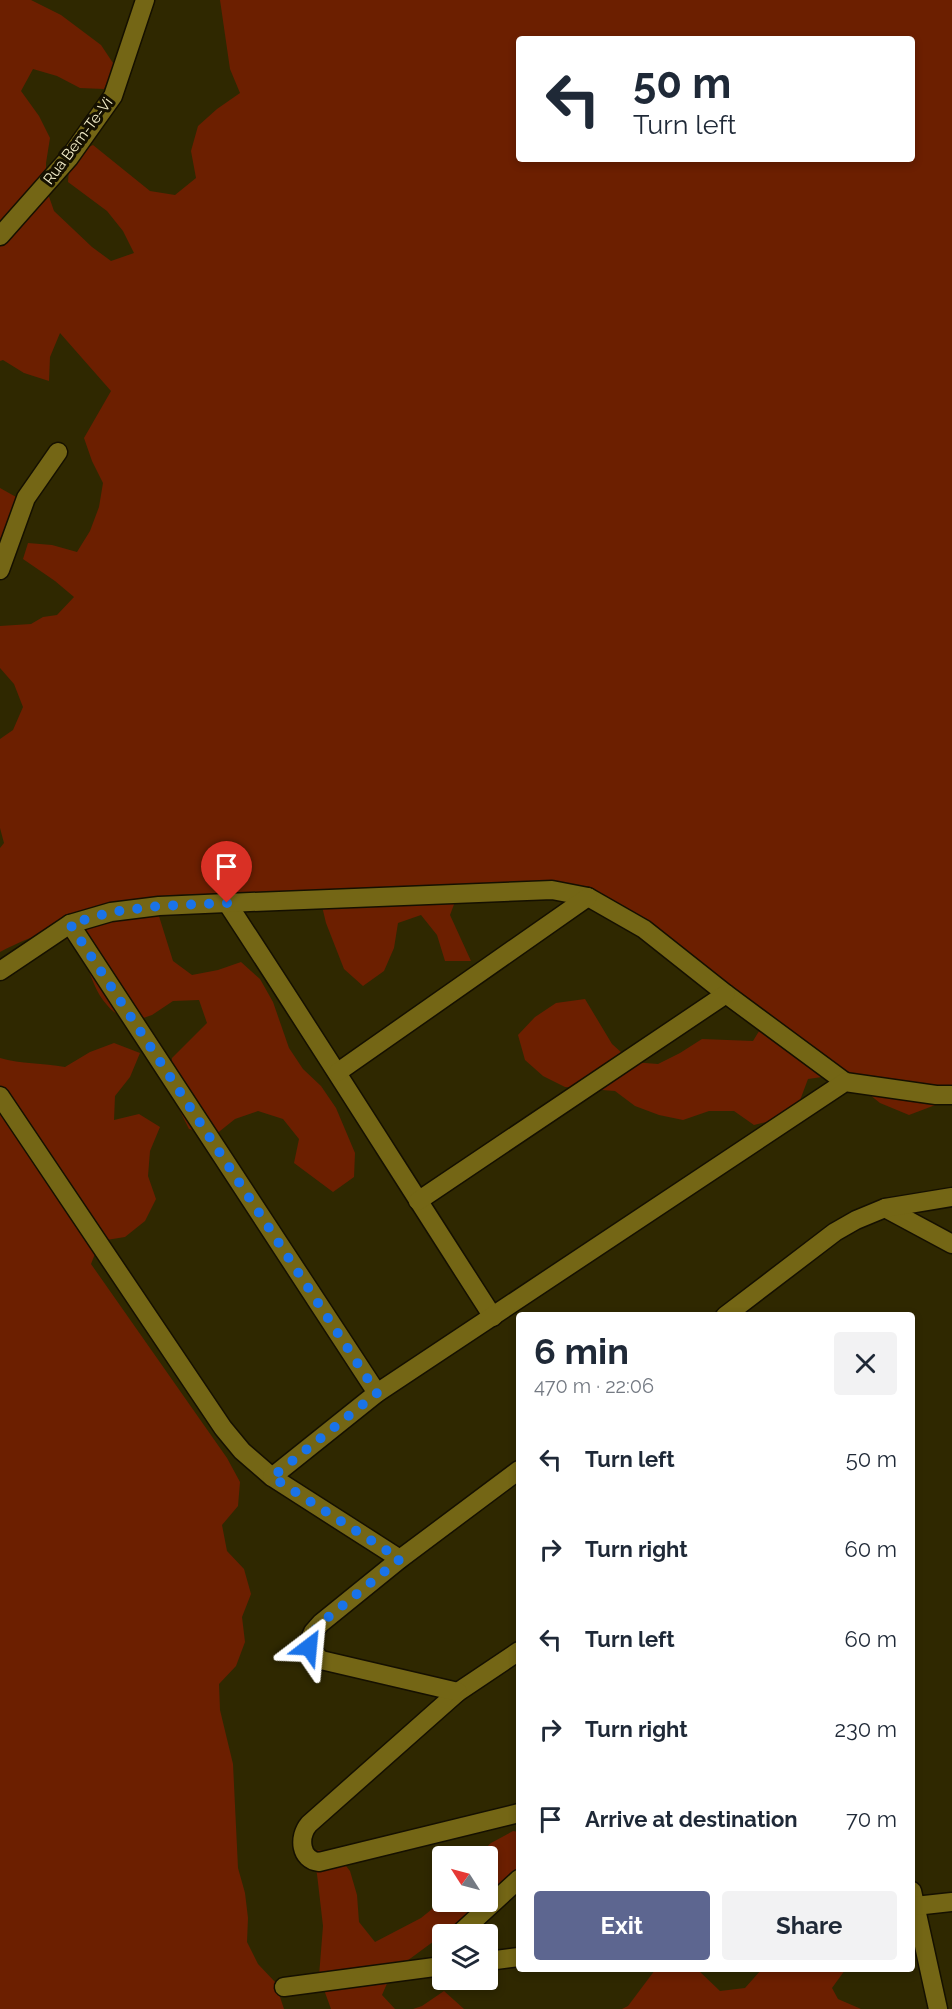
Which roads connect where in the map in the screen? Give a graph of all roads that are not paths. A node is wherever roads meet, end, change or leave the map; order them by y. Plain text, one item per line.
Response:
1 (145, 0) edge
2 (0, 236) edge
3 (58, 452) dead end
4 (0, 570) edge
5 (588, 897) junction
6 (227, 903) junction
7 (70, 924) junction
8 (0, 971) edge
9 (726, 994) junction
10 (338, 1072) junction
11 (845, 1082) junction
12 (952, 1095) edge
13 (0, 1096) edge
14 (952, 1197) edge
15 (418, 1201) junction
16 (885, 1208) junction
17 (952, 1244) edge
18 (730, 1312) edge
19 (493, 1317) junction
20 (377, 1393) junction
21 (516, 1472) edge
22 (272, 1477) junction
23 (400, 1559) junction
24 (516, 1653) edge
25 (458, 1692) junction
26 (516, 1814) edge
27 (516, 1882) edge
28 (915, 1899) edge
29 (952, 1902) edge
30 (915, 1904) edge
31 (470, 1924) edge
32 (516, 1957) edge
33 (498, 1960) edge
34 (432, 1968) edge
35 (284, 1987) dead end
36 (938, 2009) edge

1 - 2 street, Rua Bem-Te-Vi
3 - 4 street
5 - 6 street
5 - 9 street
5 - 10 street
6 - 7 street
6 - 10 street
7 - 8 street
7 - 20 street
9 - 11 street
9 - 15 street
10 - 15 street
11 - 12 street
11 - 19 street
13 - 22 street
14 - 16 street
15 - 19 street
16 - 17 street
16 - 18 street
19 - 20 street
20 - 22 street
21 - 23 street
22 - 23 street
23 - 25 street
24 - 25 street
25 - 26 street
27 - 31 street
28 - 29 street
30 - 36 street
32 - 33 street
34 - 35 street

